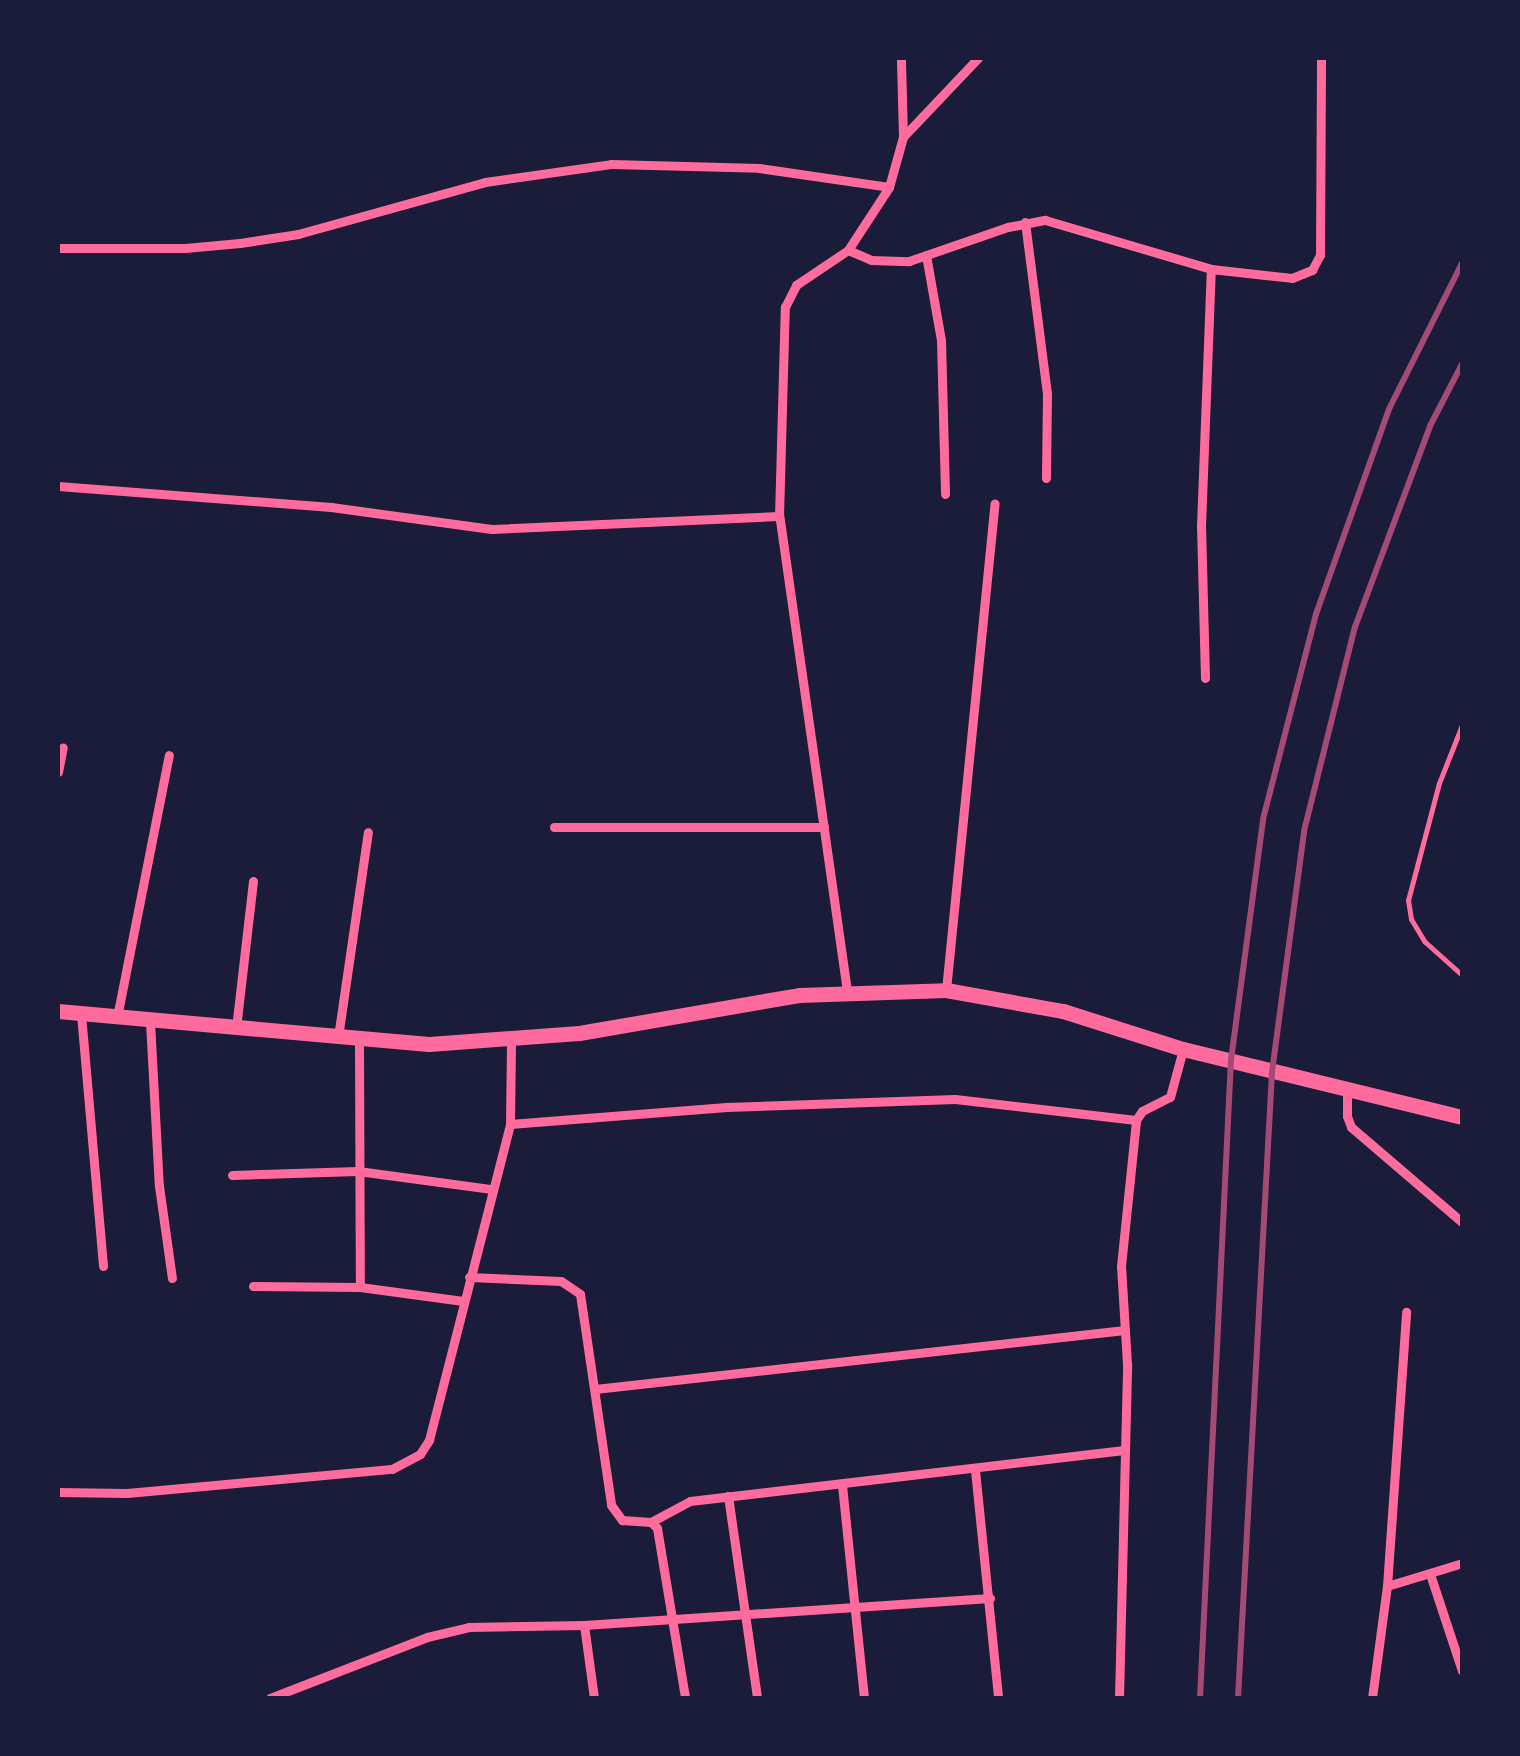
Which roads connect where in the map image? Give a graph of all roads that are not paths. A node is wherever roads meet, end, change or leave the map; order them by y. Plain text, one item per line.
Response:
1 (901, 58) edge
2 (978, 58) edge
3 (1321, 58) edge
4 (903, 137) junction
5 (889, 187) junction
6 (1026, 222) junction
7 (58, 248) edge
8 (848, 250) junction
9 (926, 255) junction
10 (1211, 269) junction
11 (1046, 478) dead end
12 (58, 486) edge
13 (945, 494) dead end
14 (995, 503) dead end
15 (779, 516) junction
16 (1205, 678) dead end
17 (1462, 724) edge
18 (63, 747) dead end
19 (169, 754) dead end
20 (58, 772) edge
21 (824, 827) junction
22 (554, 828) dead end
23 (368, 832) dead end
24 (252, 882) dead end
25 (1462, 975) edge
26 (946, 990) junction
27 (846, 991) junction
28 (58, 1011) edge
29 (81, 1014) junction
30 (117, 1017) junction
31 (150, 1022) junction
32 (236, 1028) junction
33 (338, 1038) junction
34 (359, 1039) junction
35 (511, 1041) junction
36 (1183, 1049) junction
37 (1347, 1087) junction
38 (1462, 1117) edge
39 (1136, 1120) junction
40 (510, 1124) junction
41 (358, 1171) junction
42 (232, 1175) dead end
43 (492, 1190) junction
44 (1462, 1222) edge
45 (103, 1266) dead end
46 (469, 1277) junction
47 (172, 1278) dead end
48 (252, 1286) dead end
49 (360, 1287) junction
50 (463, 1301) junction
51 (1406, 1312) dead end
52 (1125, 1330) junction
53 (595, 1388) junction
54 (1124, 1450) junction
55 (975, 1470) junction
56 (842, 1485) junction
57 (58, 1492) edge
58 (728, 1496) junction
59 (650, 1522) junction
60 (1462, 1563) edge
61 (1430, 1574) junction
62 (1387, 1586) junction
63 (990, 1598) junction
64 (858, 1604) junction
65 (746, 1611) junction
66 (673, 1616) junction
67 (584, 1625) junction
68 (1462, 1672) edge
69 (270, 1698) edge
70 (594, 1698) edge
71 (685, 1698) edge
72 (757, 1698) edge
73 (864, 1698) edge
74 (998, 1698) edge
75 (1119, 1698) edge
76 (1372, 1698) edge

1 - 4 street
2 - 4 street
3 - 10 street
4 - 5 street
5 - 7 street
5 - 8 street
6 - 9 street
6 - 10 street
6 - 11 street
8 - 9 street
8 - 15 street
9 - 13 street
10 - 16 street
12 - 15 street
14 - 26 street
15 - 21 street
17 - 25 lane
18 - 20 street
19 - 30 street
21 - 22 street
21 - 27 street
23 - 33 street
24 - 32 street
26 - 27 highway
26 - 36 highway
27 - 35 highway
28 - 29 highway
29 - 30 highway
29 - 45 street
30 - 31 highway
31 - 32 highway
31 - 47 street
32 - 33 highway
33 - 34 highway
34 - 35 highway
34 - 41 street
35 - 40 street
36 - 37 highway
36 - 39 street
37 - 38 highway
37 - 44 street
39 - 40 street
39 - 52 street
40 - 43 street
41 - 42 street
41 - 43 street
41 - 49 street
43 - 46 street
46 - 50 street
46 - 53 street
48 - 49 street
49 - 50 street
50 - 57 street
51 - 62 street
52 - 53 street
52 - 54 street
53 - 59 street
54 - 55 street
54 - 75 street
55 - 56 street
55 - 63 street
56 - 58 street
56 - 64 street
58 - 59 street
58 - 65 street
59 - 66 street
60 - 61 street
61 - 62 street
61 - 68 street
62 - 76 street
63 - 64 street
63 - 74 street
64 - 65 street
64 - 73 street
65 - 66 street
65 - 72 street
66 - 67 street
66 - 71 street
67 - 69 street
67 - 70 street

